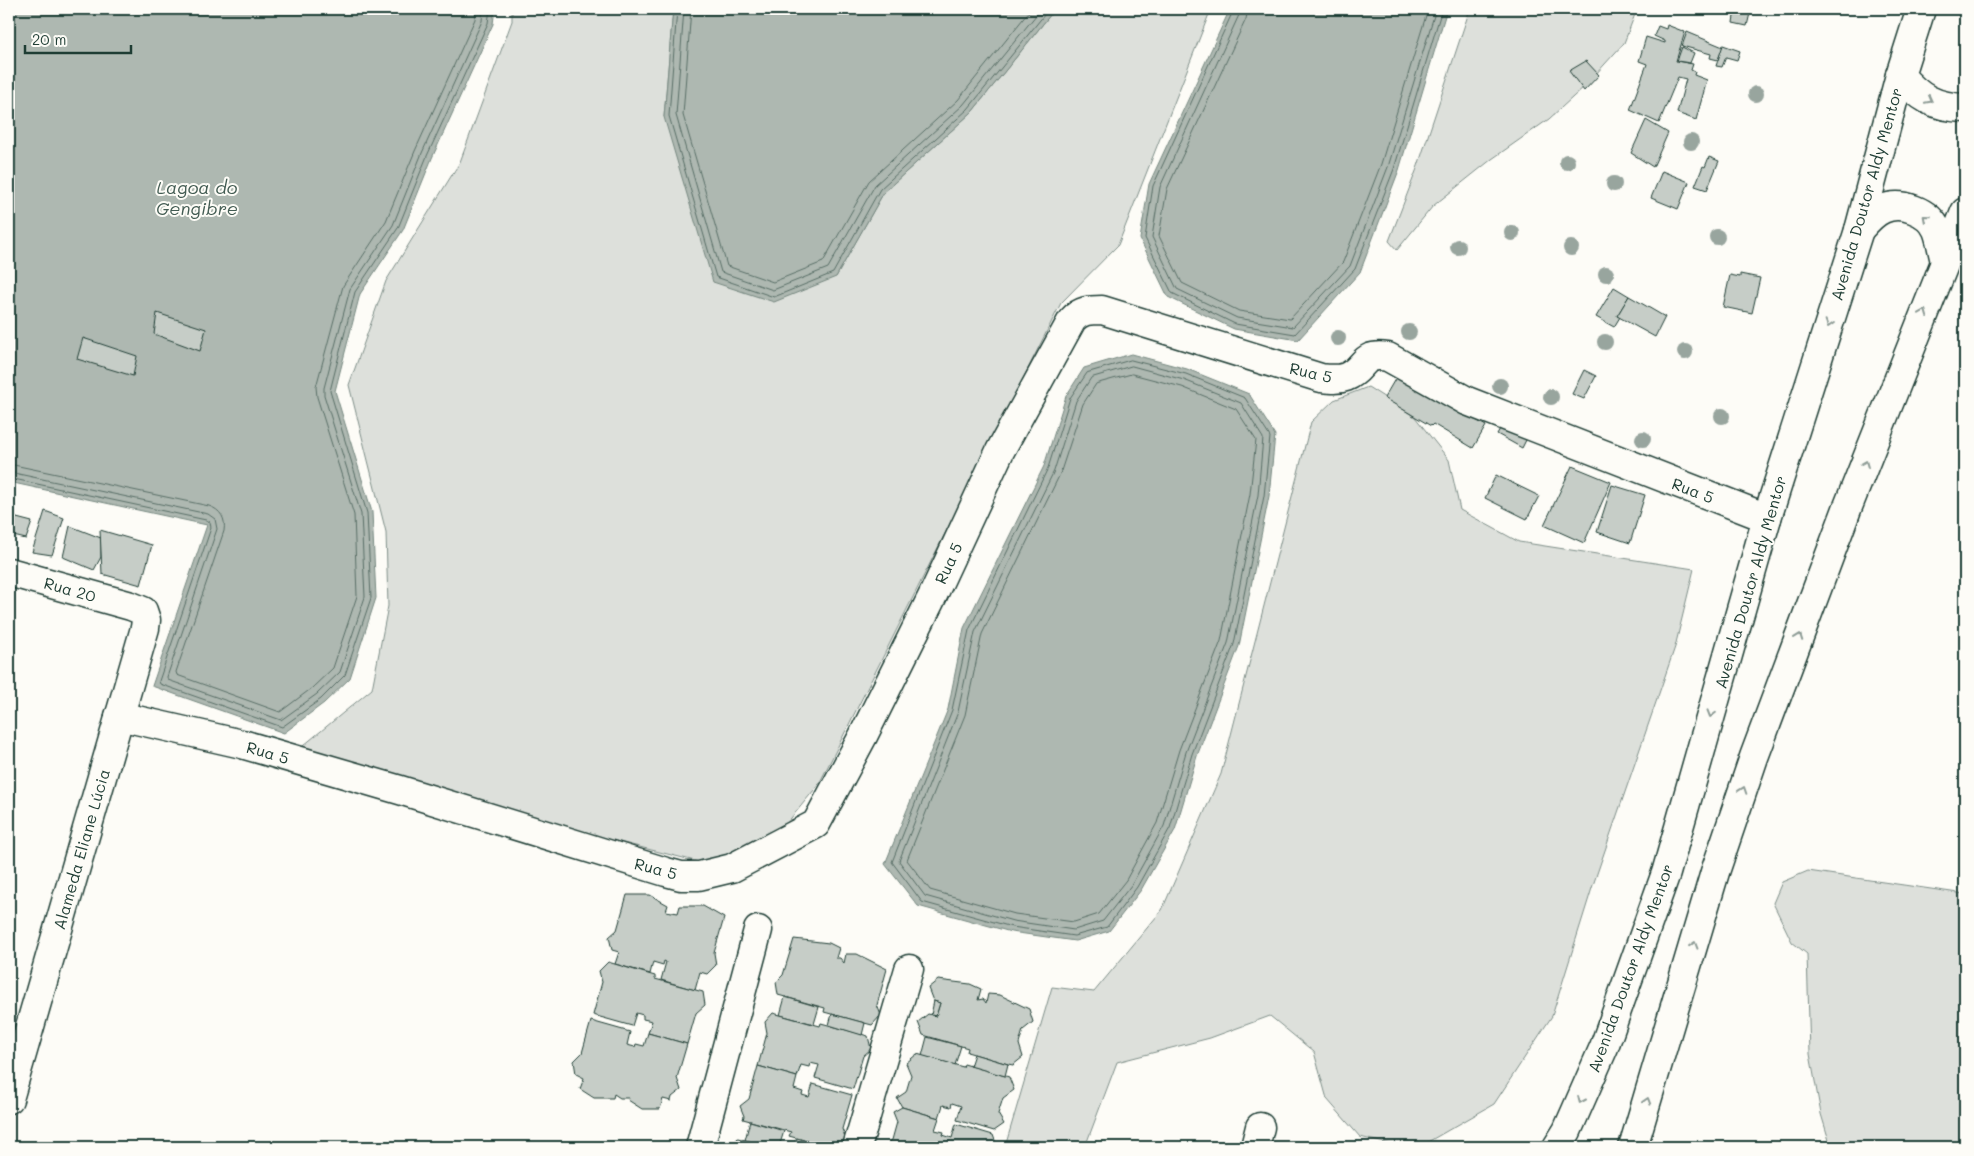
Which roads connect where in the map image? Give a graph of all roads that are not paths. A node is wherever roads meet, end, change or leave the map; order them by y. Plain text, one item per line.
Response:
1 (1921, 9) edge
2 (1900, 75) junction
3 (1965, 108) edge
4 (1965, 212) edge
5 (1859, 230) junction
6 (1945, 261) junction
7 (1767, 518) junction
8 (9, 572) edge
9 (131, 606) joint
10 (119, 716) junction
11 (758, 930) dead end
12 (908, 968) dead end
13 (9, 1100) edge
14 (700, 1147) edge
15 (857, 1147) edge
16 (1558, 1147) edge
17 (1633, 1147) edge

1 - 2 street, Avenida Doutor Aldy Mentor
2 -> 3 street
2 - 5 street, Avenida Doutor Aldy Mentor
4 - 6 street
6 -> 5 street
5 -> 7 street, Avenida Doutor Aldy Mentor
17 -> 6 street
7 - 10 street, Rua 5
7 -> 16 street, Avenida Doutor Aldy Mentor
8 - 9 street, Rua 20
9 - 10 street, Alameda Eliane Lúcia
10 - 13 street, Alameda Eliane Lúcia
11 - 14 street
12 - 15 street

